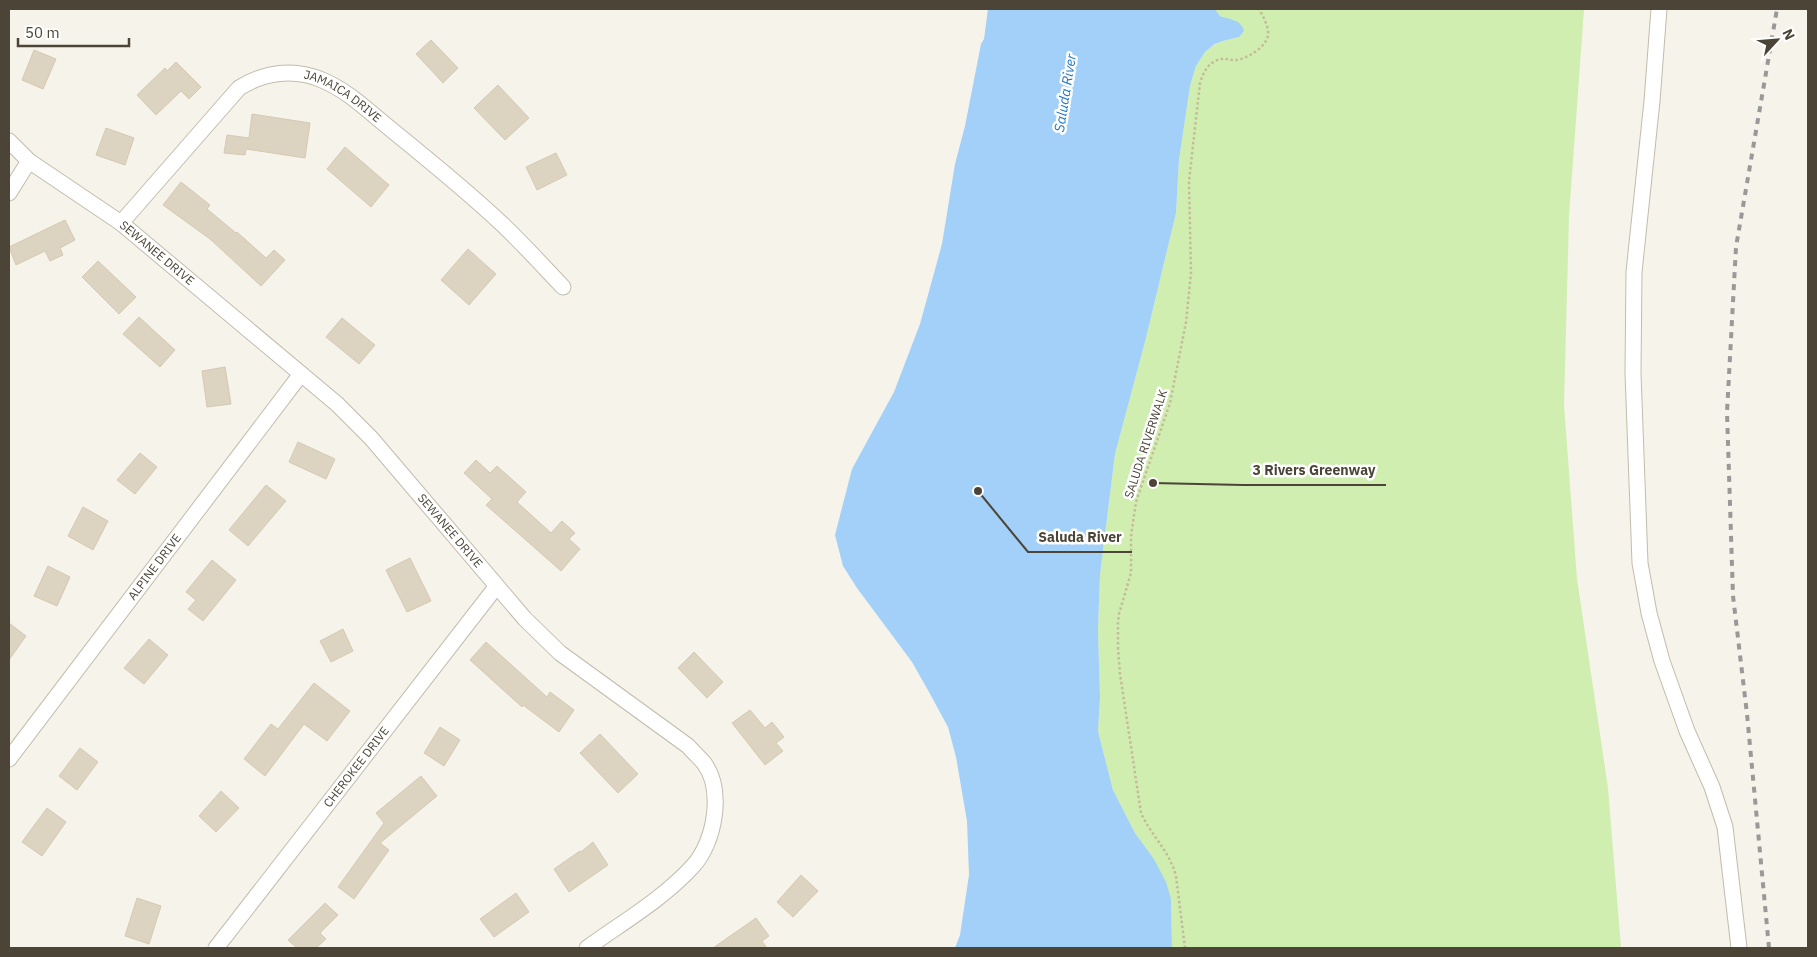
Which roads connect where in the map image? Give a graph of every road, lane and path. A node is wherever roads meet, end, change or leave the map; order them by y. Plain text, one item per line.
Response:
1 (1260, 9) edge
2 (1659, 9) edge
3 (9, 141) edge
4 (29, 161) junction
5 (9, 193) edge
6 (121, 223) junction
7 (563, 287) dead end
8 (301, 374) junction
9 (496, 587) junction
10 (9, 759) edge
11 (216, 948) edge
12 (587, 948) edge
13 (1185, 948) edge
14 (1739, 948) edge

1 - 13 path, SALUDA RIVERWALK
2 - 14 street
3 - 4 street, SEWANEE DRIVE
4 - 5 street
4 - 6 street, SEWANEE DRIVE
6 - 7 street, JAMAICA DRIVE
6 - 8 street, SEWANEE DRIVE
8 - 9 street, SEWANEE DRIVE
8 - 10 street, ALPINE DRIVE
9 - 11 street, CHEROKEE DRIVE
9 - 12 street, SEWANEE DRIVE

